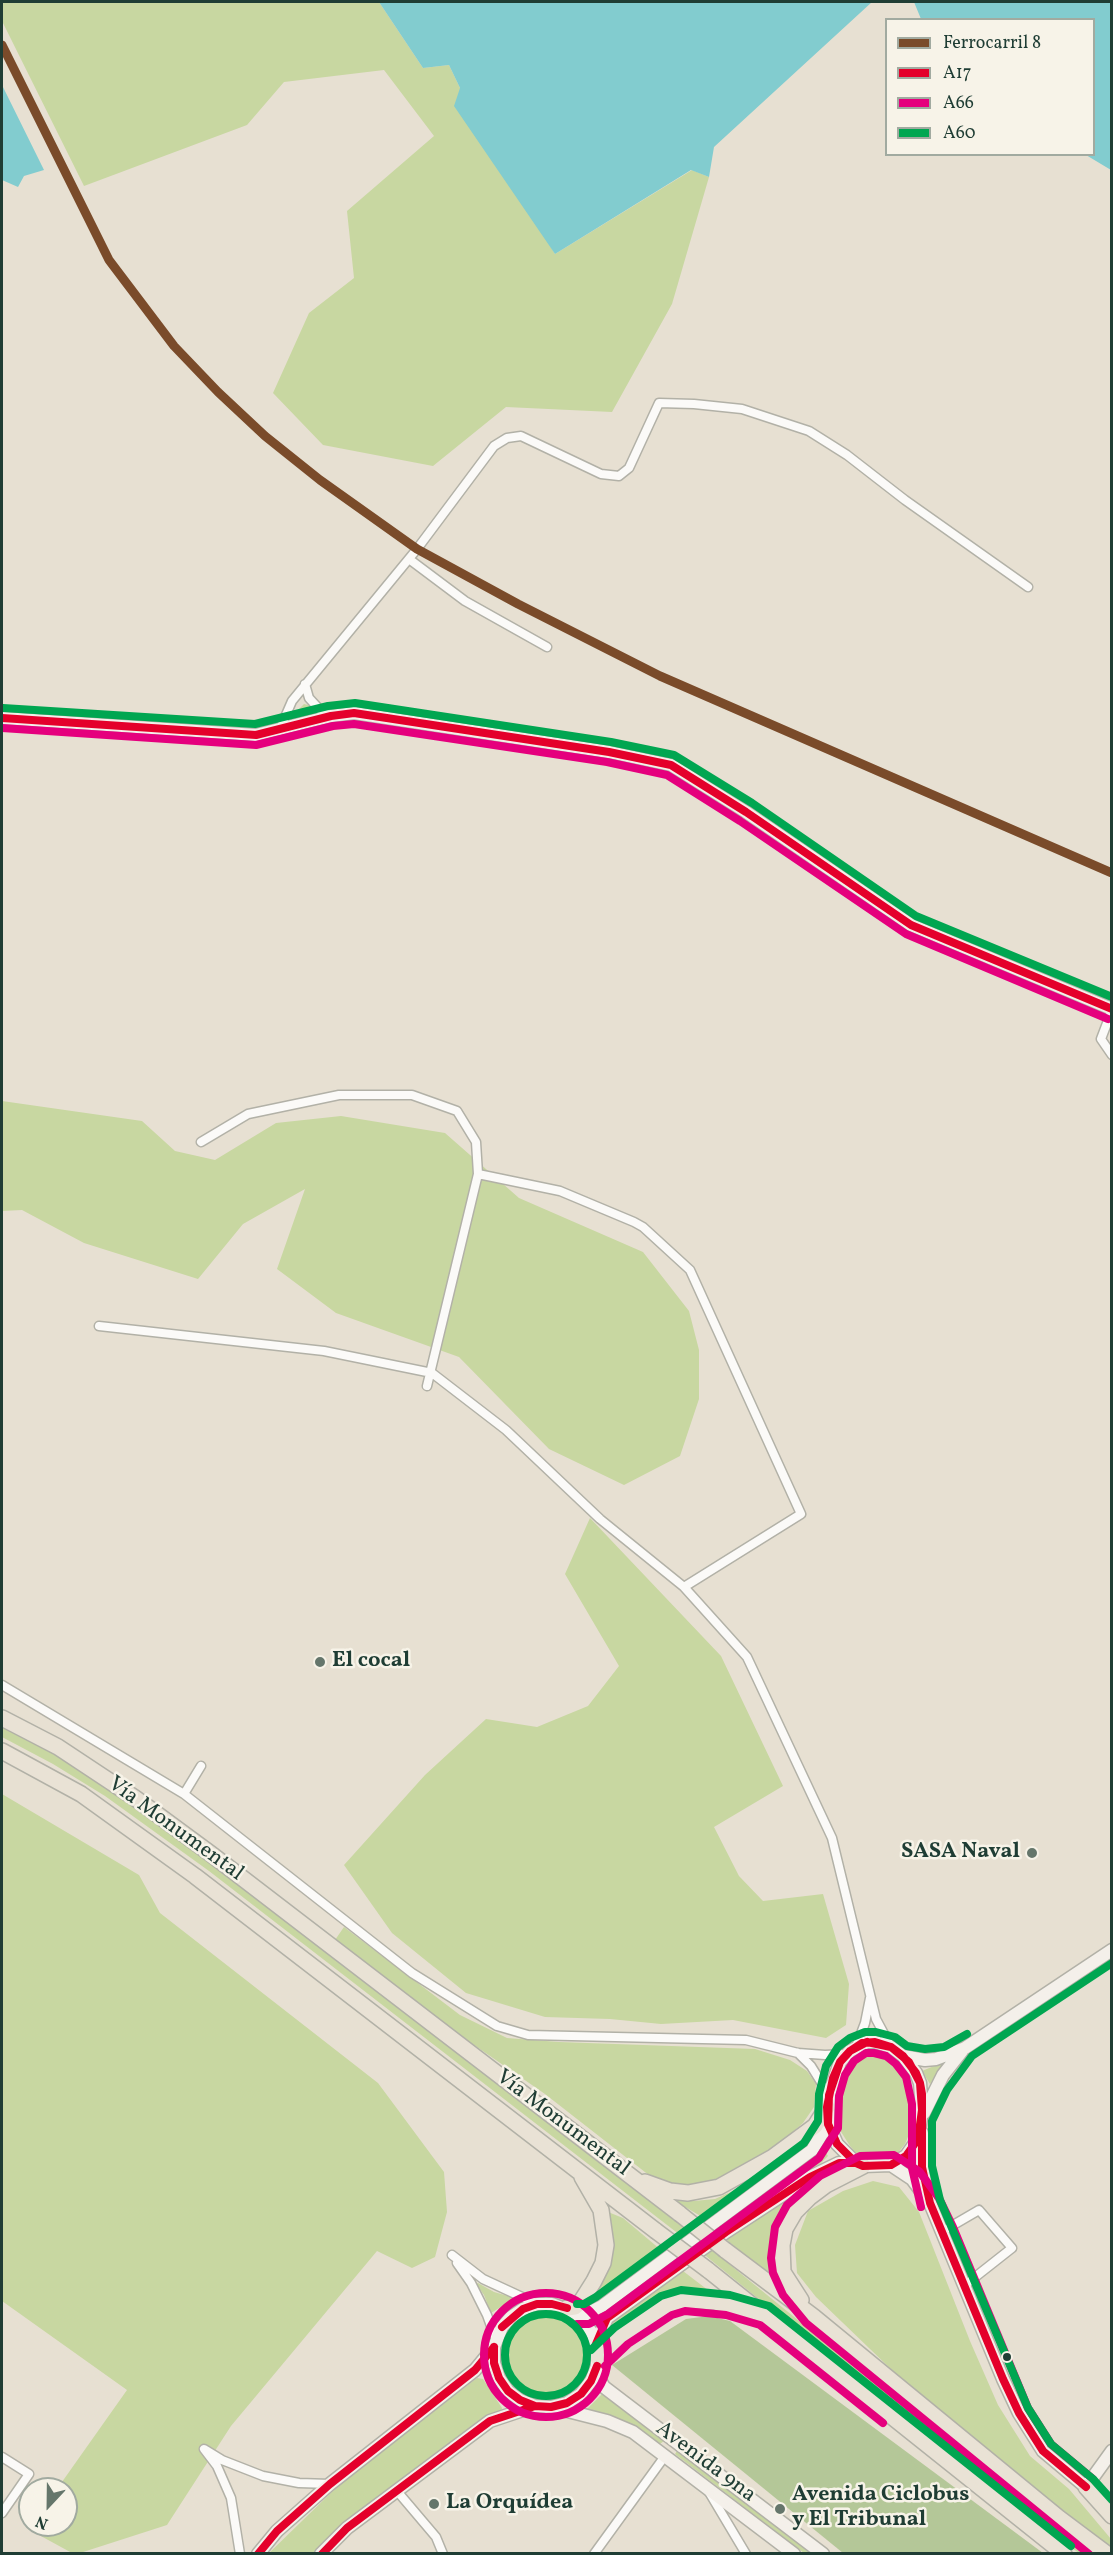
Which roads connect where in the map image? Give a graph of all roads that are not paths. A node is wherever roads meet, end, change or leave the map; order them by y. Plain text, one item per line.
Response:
1 (409, 559) junction
2 (1028, 587) dead end
3 (547, 647) dead end
4 (305, 684) junction
5 (331, 716) junction
6 (2, 718) edge
7 (278, 731) junction
8 (1112, 1009) edge
9 (1112, 1055) edge
10 (201, 1143) dead end
11 (478, 1174) junction
12 (99, 1326) dead end
13 (432, 1373) junction
14 (427, 1386) dead end
15 (684, 1587) junction
16 (2, 1685) edge
17 (2, 1718) edge
18 (2, 1751) edge
19 (201, 1766) dead end
20 (184, 1794) junction
21 (1112, 1950) edge
22 (870, 1989) junction
23 (891, 2047) junction
24 (965, 2048) junction
25 (851, 2050) junction
26 (798, 2053) junction
27 (903, 2055) junction
28 (828, 2101) junction
29 (922, 2122) junction
30 (828, 2124) junction
31 (859, 2165) junction
32 (891, 2165) junction
33 (575, 2167) junction
34 (634, 2178) junction
35 (930, 2203) junction
36 (943, 2231) junction
37 (965, 2285) junction
38 (537, 2304) junction
39 (572, 2311) junction
40 (765, 2316) junction
41 (814, 2317) junction
42 (495, 2344) junction
43 (597, 2356) junction
44 (535, 2406) junction
45 (551, 2407) junction
46 (676, 2441) junction
47 (1112, 2451) edge
48 (664, 2456) junction
49 (2, 2457) edge
50 (330, 2484) junction
51 (704, 2484) junction
52 (1086, 2487) junction
53 (397, 2491) junction
54 (2, 2513) edge
55 (1112, 2516) edge
56 (240, 2553) edge
57 (258, 2553) edge
58 (321, 2553) edge
59 (443, 2553) edge
60 (594, 2553) edge
61 (746, 2553) edge
62 (794, 2553) edge
63 (823, 2553) edge
64 (1064, 2553) edge
65 (1107, 2553) edge

1 - 2 street
1 - 3 street
1 - 4 street
4 - 5 street
4 - 7 street
5 - 7 main road
5 - 8 main road
6 - 7 main road
8 - 9 street
10 - 11 street
11 - 13 street
11 - 15 street
12 - 13 street
13 - 14 street
13 - 15 street
15 - 22 street
16 - 20 street
17 - 34 highway, Vía Monumental
18 - 33 highway, Vía Monumental
19 - 20 street
20 - 26 street
21 - 24 main road
22 - 23 street
22 - 25 street
23 - 25 main road
23 - 27 main road
24 - 27 main road
24 - 29 main road
25 - 26 street
25 - 28 main road
26 - 28 street
27 - 29 main road
28 - 30 main road
28 - 34 highway
29 - 32 main road
29 - 35 main road
30 - 31 main road
30 - 39 main road
31 - 32 main road
31 - 41 highway
31 - 43 main road
32 - 35 main road
33 - 39 highway
33 - 40 highway, Vía Monumental, bridge
34 - 41 highway, Vía Monumental, bridge
35 - 36 main road
36 - 37 main road
36 - 37 street
37 - 52 main road
38 - 39 main road
38 - 42 main road
38 - 42 street
39 - 43 main road
40 - 43 highway
40 - 64 highway, Vía Monumental
41 - 65 highway, Vía Monumental
42 - 44 main road
42 - 50 main road
43 - 45 main road
43 - 46 main road, Avenida 9na
44 - 45 main road
44 - 53 main road
45 - 48 main road, Avenida 9na
46 - 48 main road
46 - 63 main road, Avenida 9na
47 - 52 main road
48 - 51 main road, Avenida 9na
48 - 60 street
49 - 54 street
50 - 56 street
50 - 57 main road
51 - 61 street
51 - 62 main road, Avenida 9na
52 - 55 highway
53 - 58 main road
53 - 59 street

